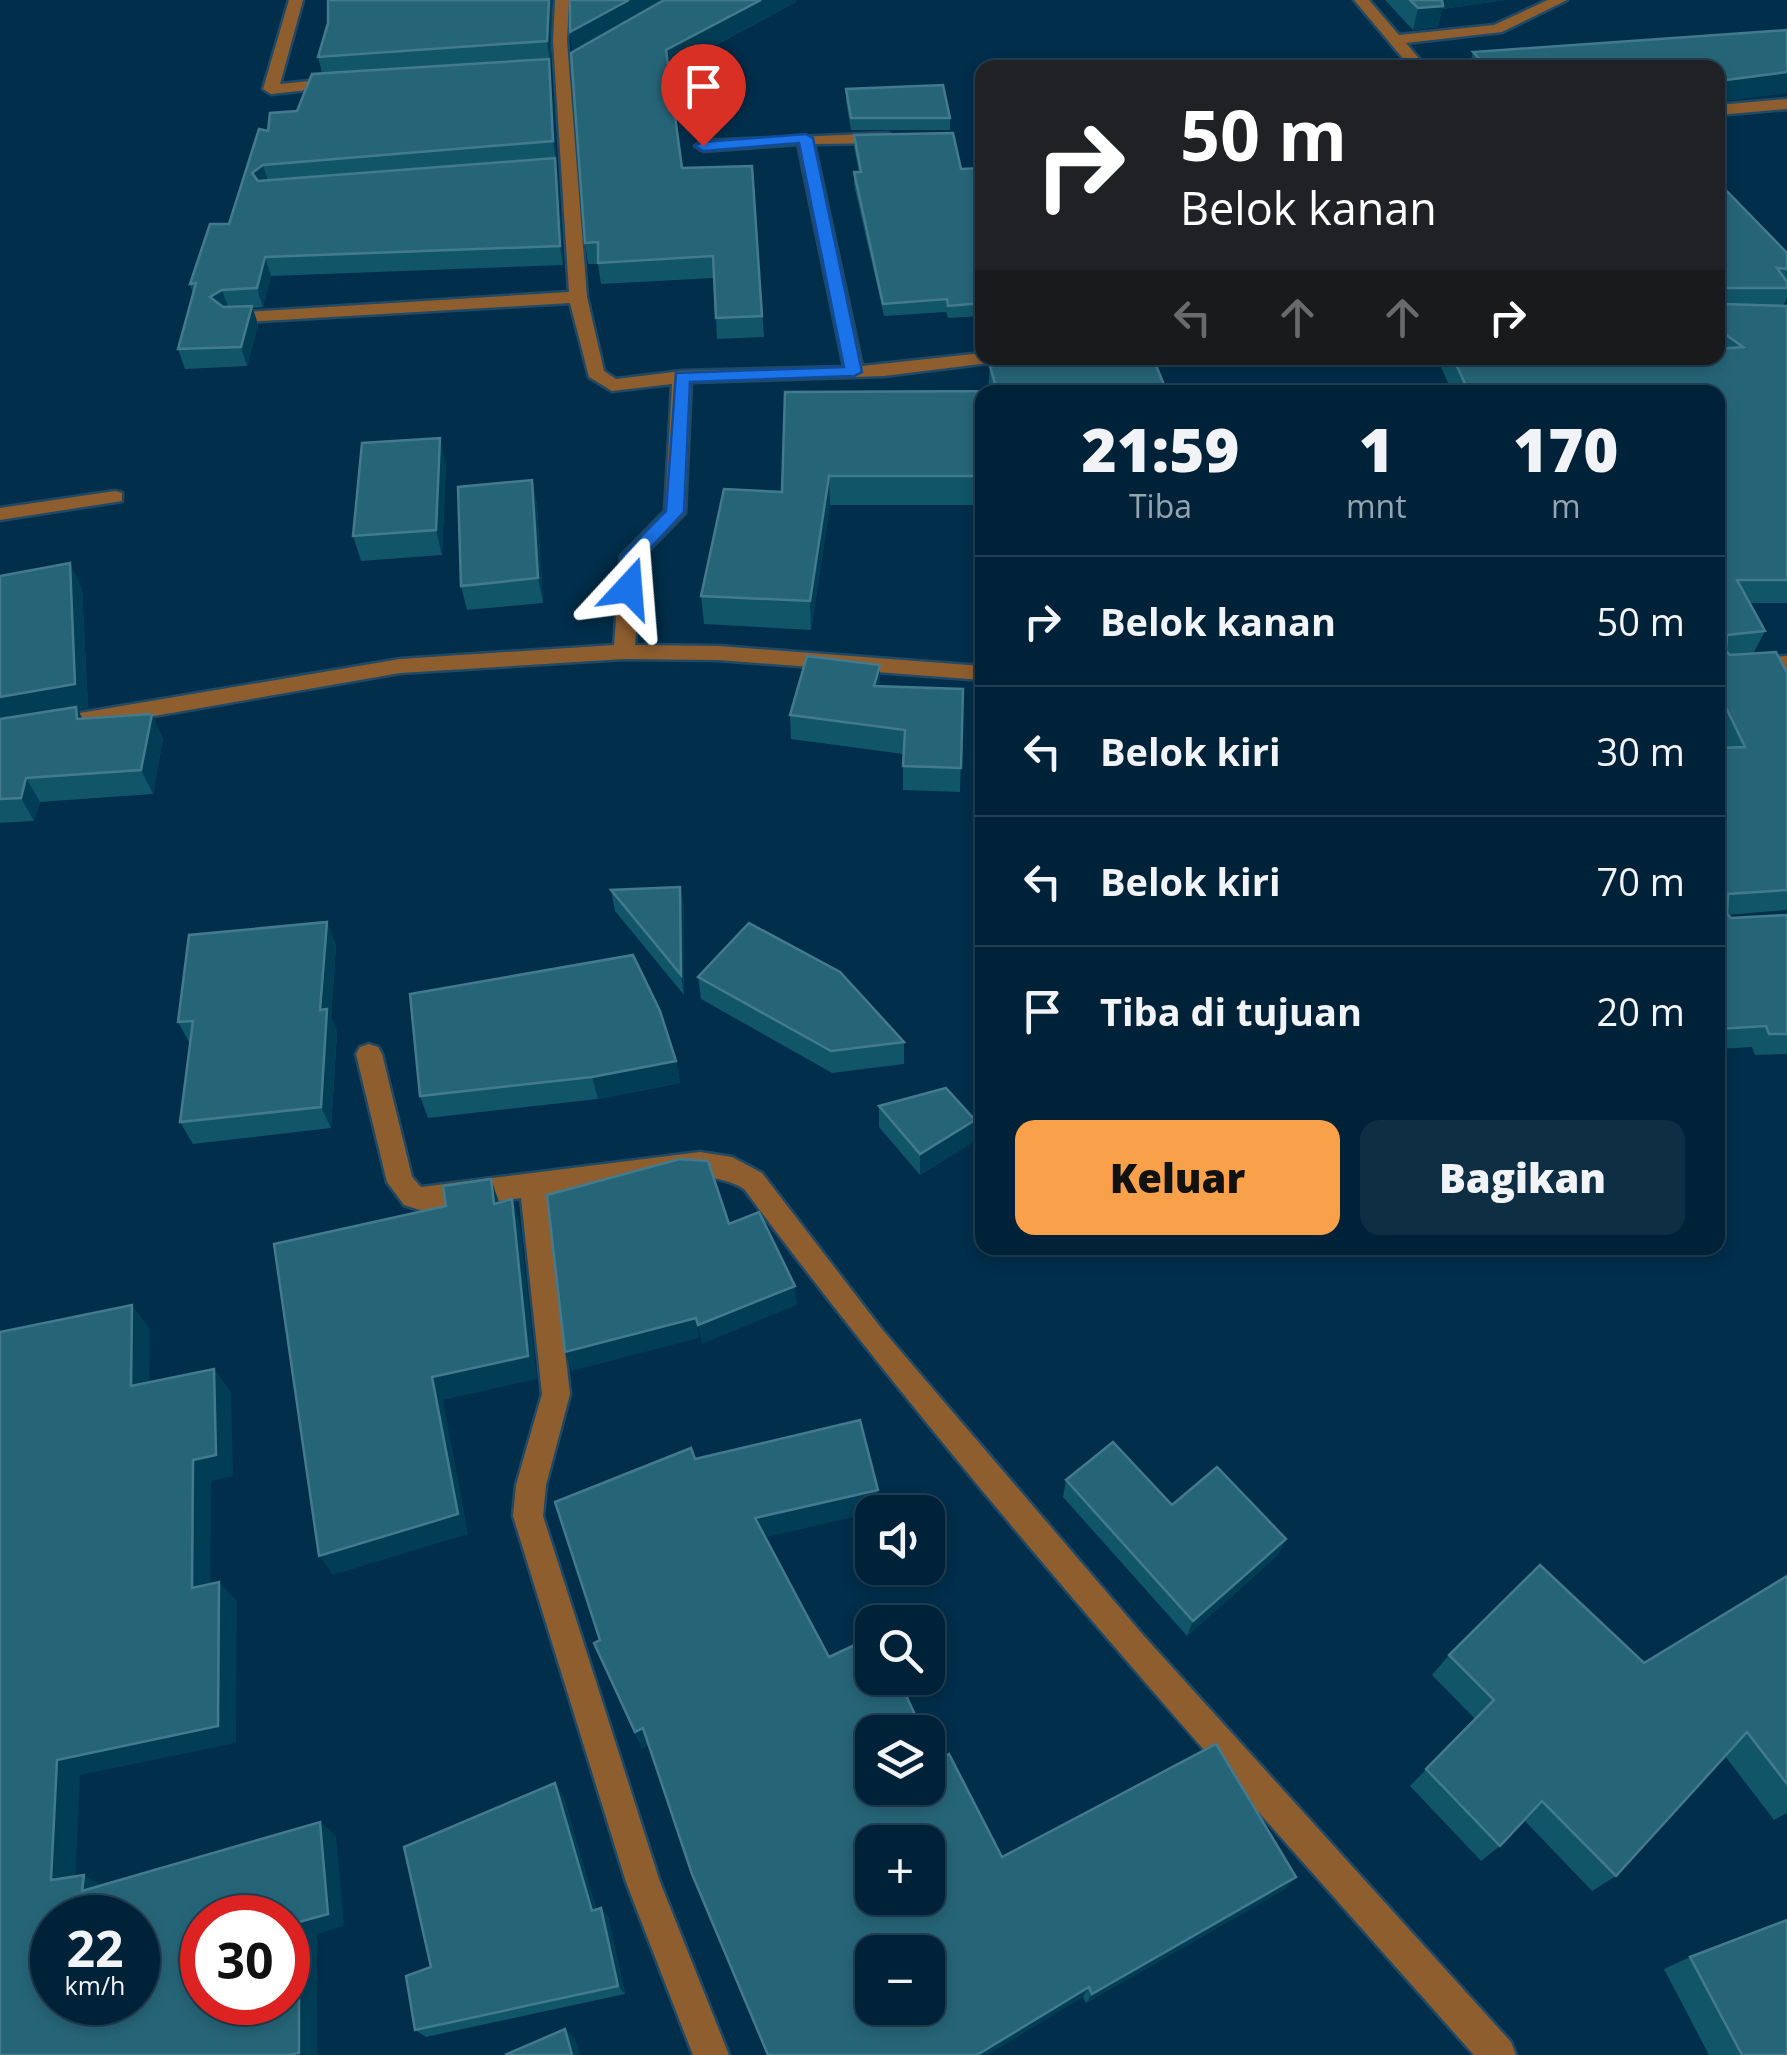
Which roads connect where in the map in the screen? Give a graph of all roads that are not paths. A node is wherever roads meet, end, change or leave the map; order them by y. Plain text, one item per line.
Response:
1 (296, 0) edge
2 (562, 0) edge
3 (1361, 0) edge
4 (1560, 0) edge
5 (1394, 40) junction
6 (578, 60) edge
7 (1413, 60) edge
8 (562, 69) junction
9 (543, 70) edge
10 (357, 82) edge
11 (1787, 104) edge
12 (1725, 109) edge
13 (806, 138) junction
14 (914, 138) edge
15 (703, 146) dead end
16 (569, 167) junction
17 (550, 169) edge
18 (578, 297) junction
19 (229, 318) edge
20 (975, 359) edge
21 (854, 372) junction
22 (682, 377) junction
23 (114, 497) dead end
24 (0, 514) edge
25 (624, 652) junction
26 (1787, 663) edge
27 (1725, 667) edge
28 (975, 671) edge
29 (52, 726) edge
30 (369, 1054) dead end
31 (532, 1185) junction
32 (711, 2055) edge
33 (1498, 2055) edge

1 - 10 street
2 - 8 street
3 - 5 street
4 - 5 street
5 - 7 street
6 - 8 street
8 - 9 street
8 - 16 street
11 - 12 street
13 - 14 street
13 - 15 street
13 - 21 street
16 - 17 street
16 - 18 street
18 - 19 street
18 - 22 street
20 - 21 street
21 - 22 street
22 - 25 street
23 - 24 street
25 - 28 street
25 - 29 street
26 - 27 street
30 - 31 street
31 - 32 street
31 - 33 street

